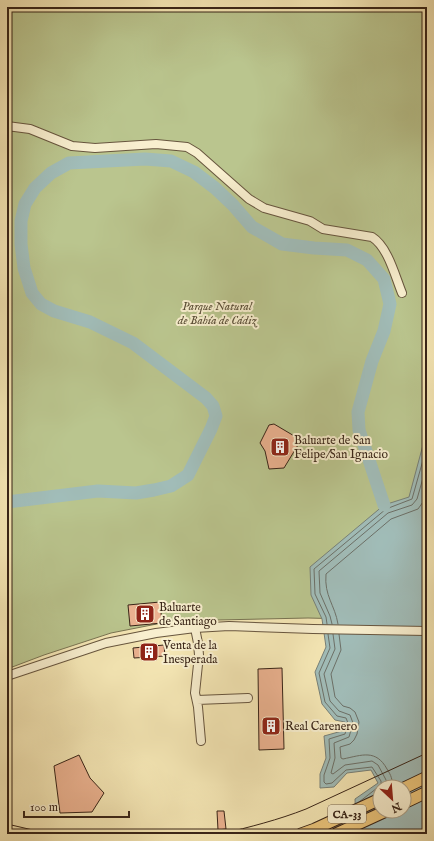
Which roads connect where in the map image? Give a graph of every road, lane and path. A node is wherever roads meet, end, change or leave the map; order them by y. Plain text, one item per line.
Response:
1 (7, 126) edge
2 (402, 294) dead end
3 (195, 628) junction
4 (427, 631) edge
5 (7, 676) edge
6 (248, 698) dead end
7 (197, 700) junction
8 (201, 742) dead end
9 (427, 777) edge
10 (412, 784) edge
11 (427, 792) edge
12 (412, 799) edge
13 (372, 803) edge
14 (372, 817) edge
15 (301, 834) edge
16 (336, 834) edge

1 - 2 street
3 - 4 street
3 - 5 street
3 - 7 street
6 - 7 street
7 - 8 street
9 - 10 highway
11 - 12 highway
13 - 15 highway, CA-33
14 - 16 highway, CA-33

